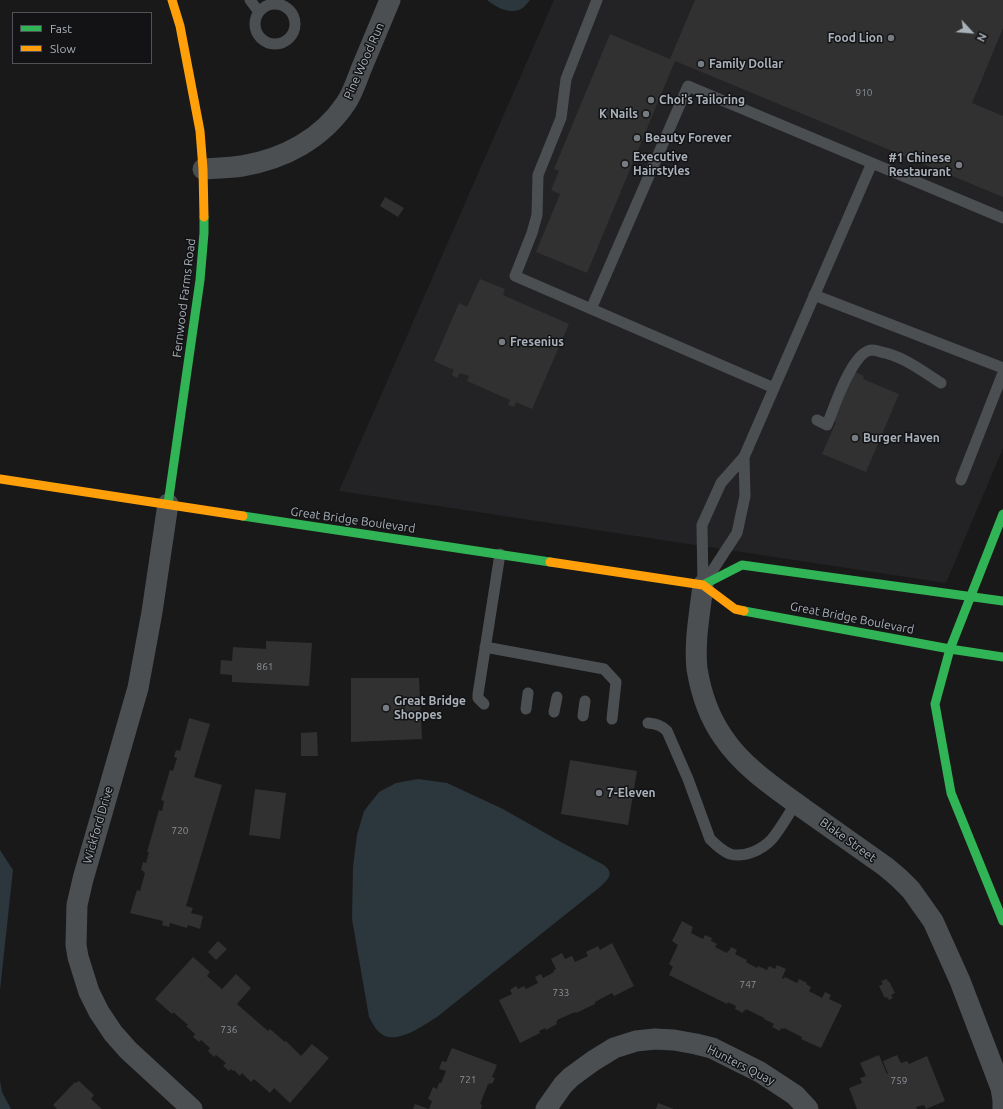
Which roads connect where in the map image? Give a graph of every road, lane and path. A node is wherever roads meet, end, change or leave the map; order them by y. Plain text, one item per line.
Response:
1 (172, 0) edge
2 (250, 0) edge
3 (390, 0) edge
4 (597, 0) edge
5 (259, 12) dead end
6 (872, 163) junction
7 (203, 169) junction
8 (1003, 218) edge
9 (814, 295) junction
10 (591, 309) junction
11 (1003, 368) edge
12 (1003, 373) edge
13 (941, 383) dead end
14 (774, 388) junction
15 (817, 420) dead end
16 (744, 457) junction
17 (0, 479) edge
18 (961, 480) dead end
19 (168, 504) junction
20 (1003, 514) edge
21 (500, 554) junction
22 (703, 585) junction
23 (970, 596) junction
24 (1003, 602) edge
25 (486, 647) junction
26 (950, 648) junction
27 (534, 656) junction
28 (1003, 657) edge
29 (532, 667) dead end
30 (528, 693) dead end
31 (556, 697) dead end
32 (585, 702) dead end
33 (484, 704) dead end
34 (526, 709) dead end
35 (554, 712) dead end
36 (583, 716) dead end
37 (612, 719) dead end
38 (648, 723) dead end
39 (796, 803) junction
40 (1003, 921) edge
41 (192, 1109) edge
42 (546, 1109) edge
43 (808, 1109) edge
44 (1003, 1109) edge

1 - 7 main road, Fernwood Farms Road
2 - 5 lane
3 - 7 street, Pine Wood Run
4 - 10 lane
6 - 8 lane
6 - 9 lane
6 - 10 lane
7 - 19 main road, Fernwood Farms Road
9 - 11 lane
9 - 14 lane
10 - 14 lane
12 - 18 lane
13 - 15 lane
14 - 16 lane
16 - 22 lane
16 - 22 lane
17 - 19 main road, Great Bridge Boulevard
19 - 21 main road, Great Bridge Boulevard
19 - 41 street, Wickford Drive
20 - 23 main road
21 - 22 main road, Great Bridge Boulevard
21 - 25 lane
22 - 23 main road
22 - 26 main road, Great Bridge Boulevard
22 - 39 street, Blake Street
23 - 24 main road
23 - 26 main road
25 - 27 lane
25 - 33 lane
26 - 28 main road, Great Bridge Boulevard
26 - 40 main road
27 - 29 lane
27 - 37 lane
30 - 34 lane
31 - 35 lane
32 - 36 lane
38 - 39 lane
39 - 44 street, Blake Street
42 - 43 street, Hunters Quay

